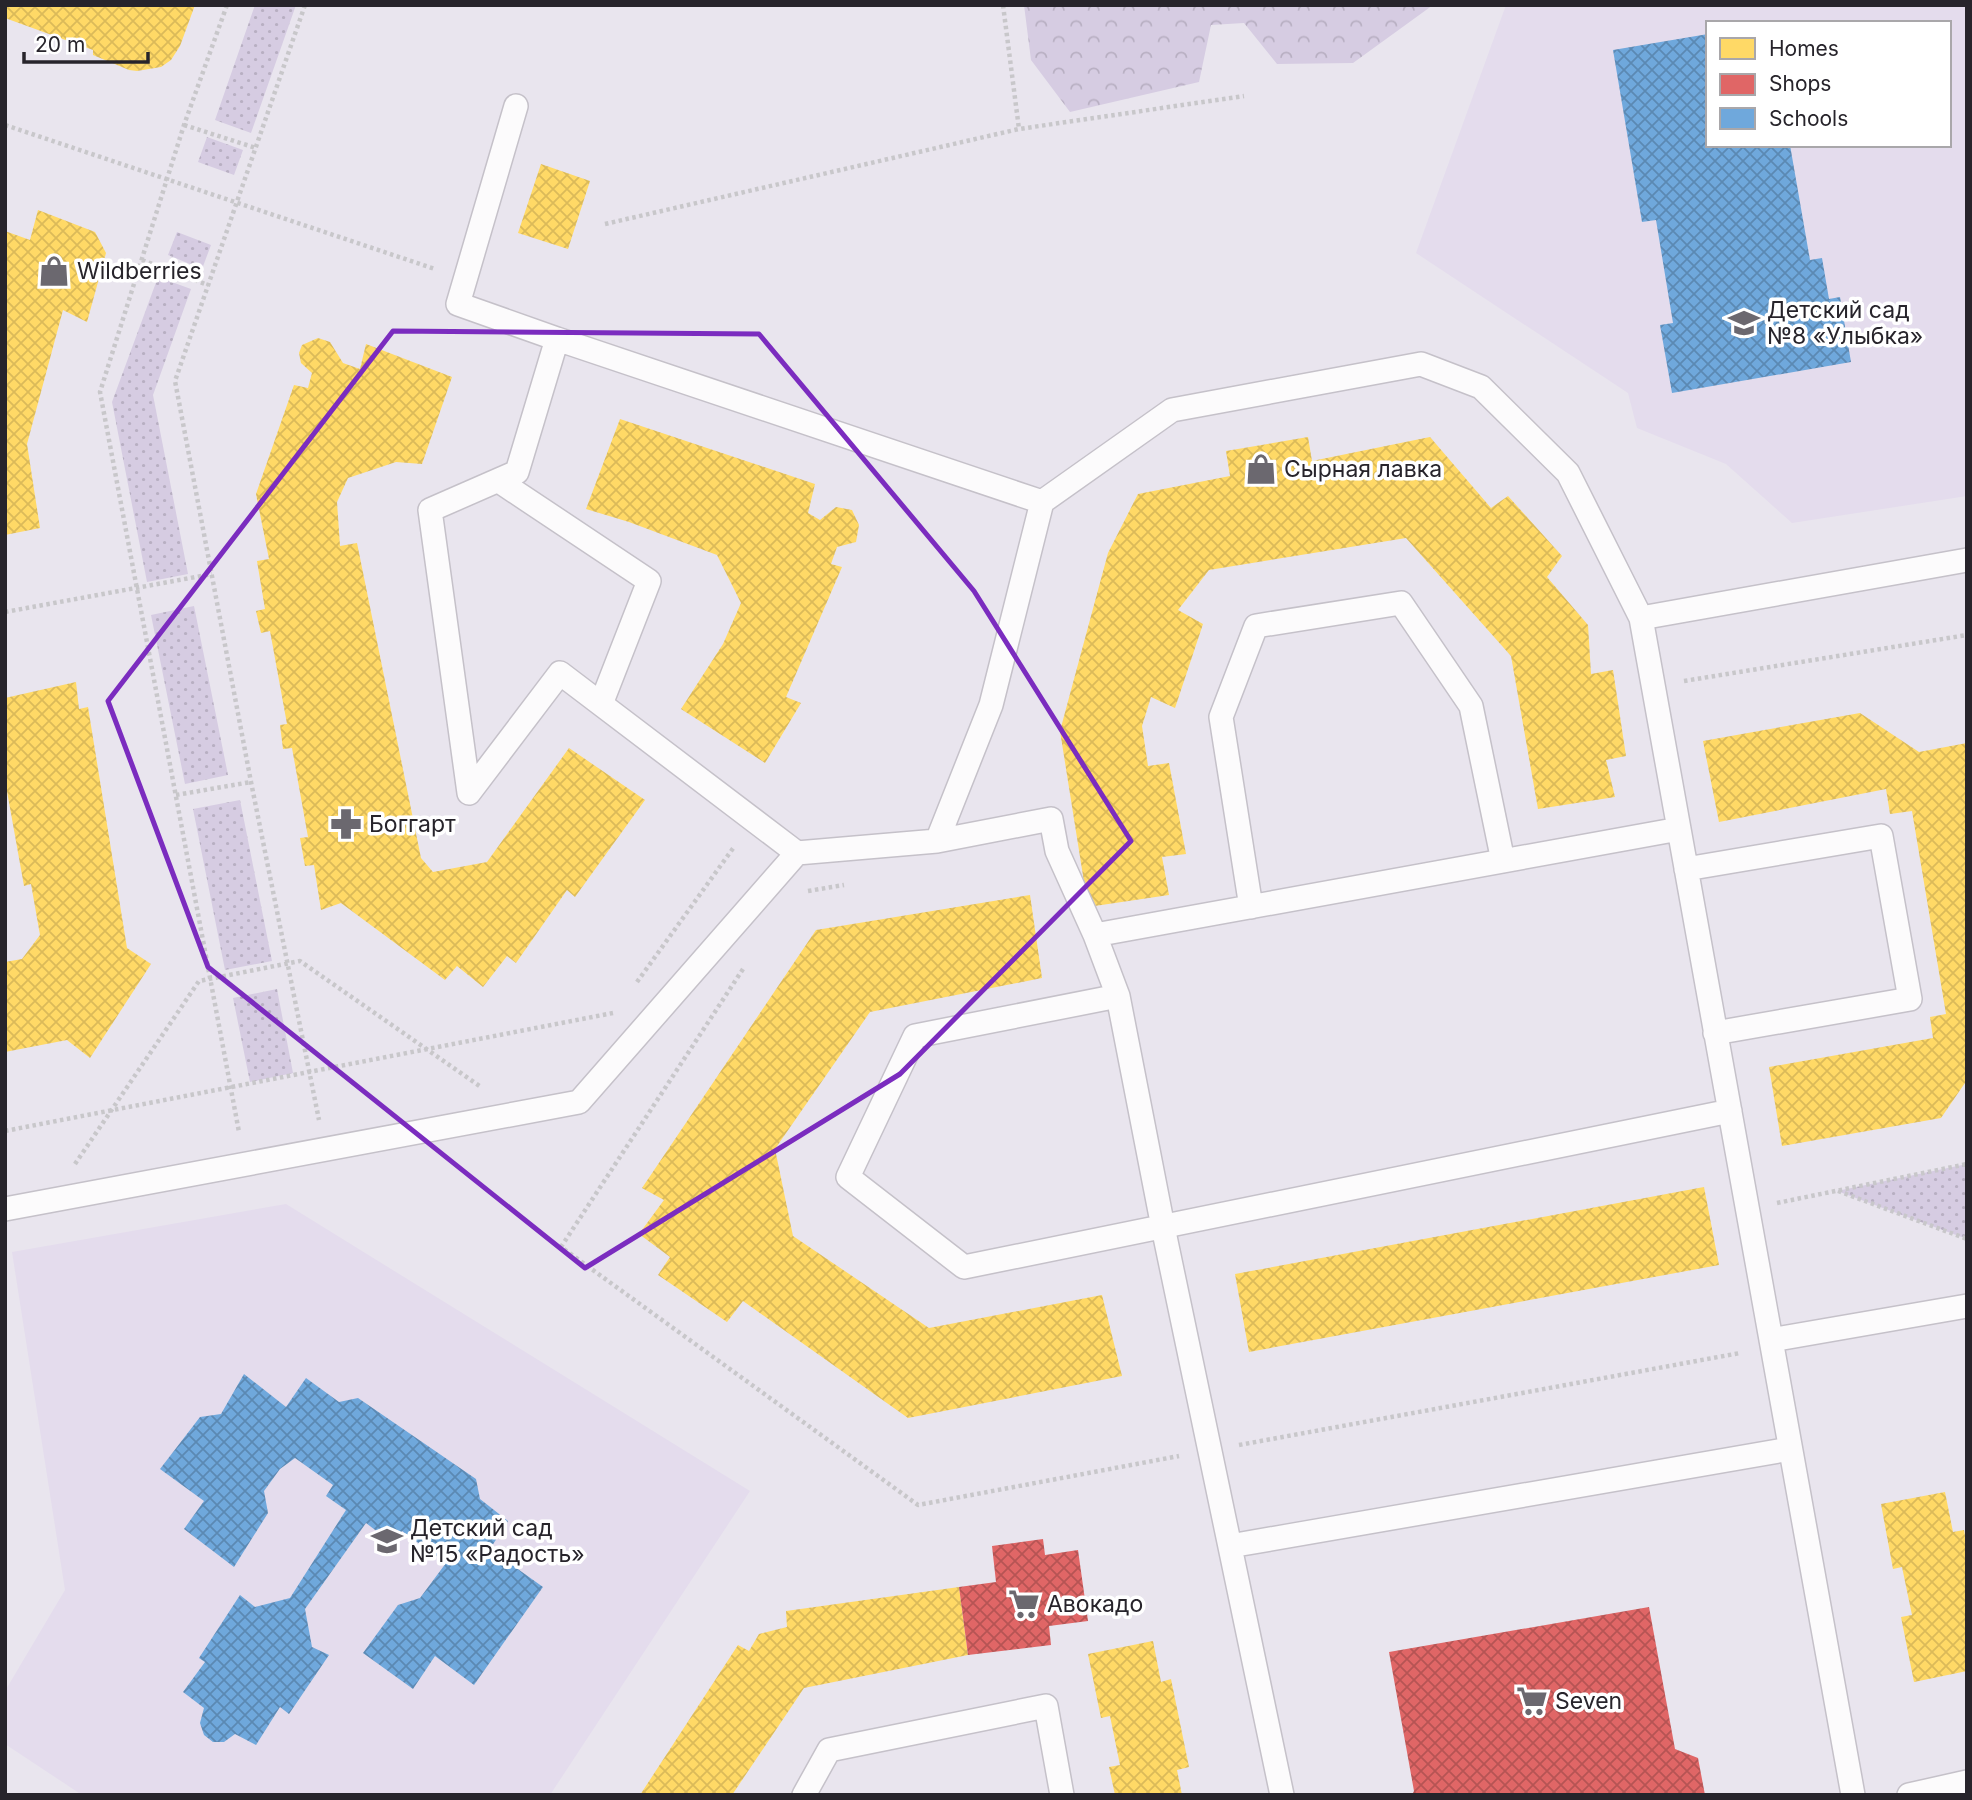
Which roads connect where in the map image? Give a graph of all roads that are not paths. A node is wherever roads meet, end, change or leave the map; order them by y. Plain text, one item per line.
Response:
1 (516, 106) dead end
2 (557, 339) junction
3 (499, 481) junction
4 (1042, 502) junction
5 (1967, 560) edge
6 (1641, 618) junction
7 (601, 704) junction
8 (1679, 830) junction
9 (937, 841) junction
10 (797, 853) junction
11 (1503, 861) junction
12 (1686, 869) junction
13 (1251, 907) junction
14 (1095, 935) junction
15 (1118, 996) junction
16 (1715, 1033) junction
17 (1730, 1111) junction
18 (5, 1209) edge
19 (1163, 1227) junction
20 (1967, 1306) edge
21 (1771, 1340) junction
22 (1790, 1449) junction
23 (1230, 1546) junction
24 (1967, 1782) edge
25 (804, 1795) edge
26 (1062, 1795) edge
27 (1282, 1795) edge
28 (1853, 1795) edge
29 (1909, 1795) edge

1 - 2 lane
2 - 3 lane
2 - 4 lane
3 - 7 lane
3 - 7 lane
4 - 6 lane
4 - 9 lane
5 - 6 lane
6 - 8 lane
7 - 10 lane
8 - 11 lane
8 - 12 lane
9 - 10 lane
9 - 14 lane
10 - 18 lane
11 - 13 lane
11 - 13 lane
12 - 16 lane
12 - 16 lane
13 - 14 lane
14 - 15 lane
15 - 19 lane
15 - 19 lane
16 - 17 lane
17 - 19 lane
17 - 21 lane
19 - 23 lane
20 - 21 lane
21 - 22 lane
22 - 23 lane
22 - 28 lane
23 - 27 lane
24 - 29 lane
25 - 26 lane

